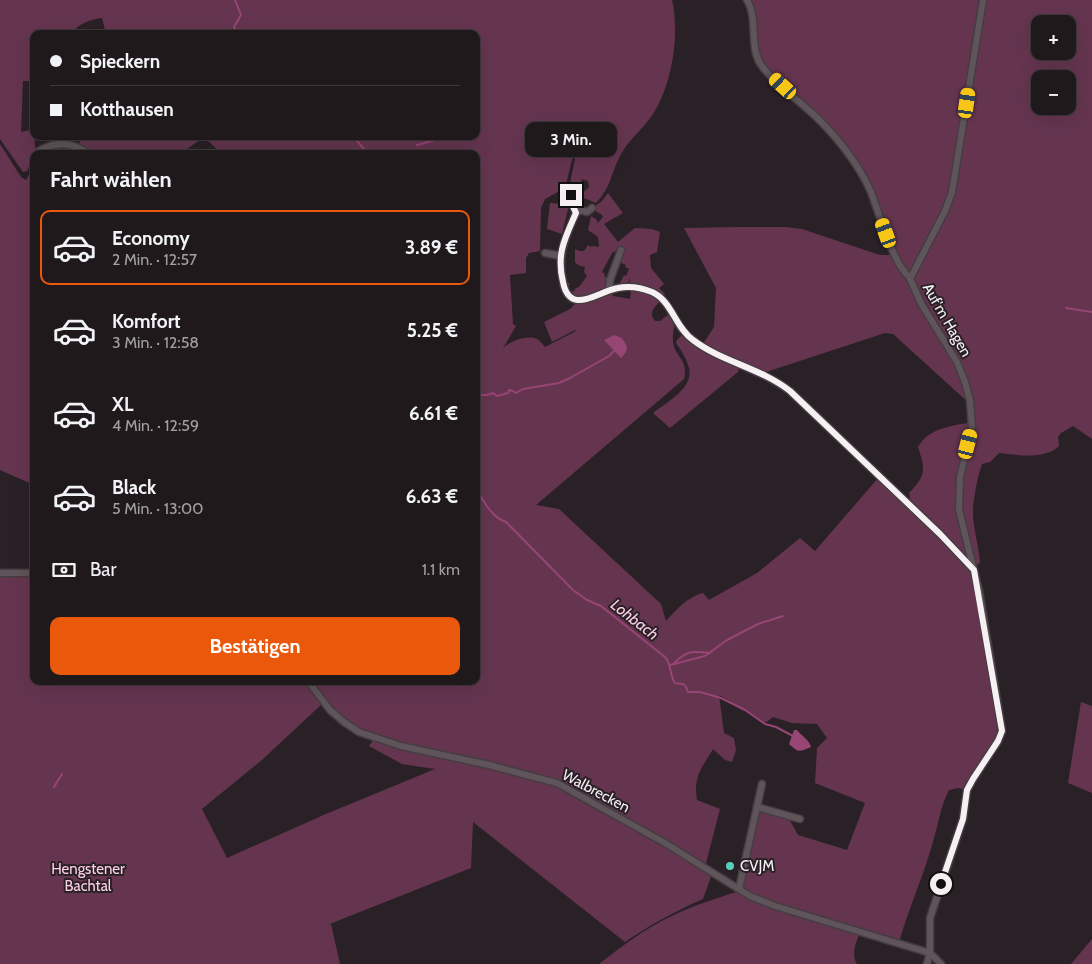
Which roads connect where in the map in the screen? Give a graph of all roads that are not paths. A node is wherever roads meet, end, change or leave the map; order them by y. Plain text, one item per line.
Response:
1 (747, 0) edge
2 (983, 0) edge
3 (40, 150) edge
4 (82, 150) edge
5 (571, 195) dead end
6 (592, 208) dead end
7 (576, 213) junction
8 (621, 250) dead end
9 (545, 252) dead end
10 (560, 256) junction
11 (910, 277) junction
12 (609, 290) junction
13 (974, 570) junction
14 (0, 573) edge
15 (30, 573) edge
16 (311, 685) edge
17 (762, 784) dead end
18 (757, 808) junction
19 (800, 819) dead end
20 (739, 889) junction
21 (930, 953) junction
22 (927, 964) edge
23 (941, 964) edge

1 - 11 street
2 - 11 street, Auf'm Hagen
3 - 4 street
5 - 7 street
6 - 7 street
7 - 10 street
8 - 12 street
9 - 10 street
10 - 12 street
11 - 13 street, Auf'm Hagen
12 - 13 street
13 - 21 street, Auf'm Hagen
14 - 15 street
16 - 20 street, Walbrecken
17 - 18 street
18 - 19 street
18 - 20 street
20 - 21 street, Walbrecken
21 - 22 street, Auf'm Hagen
21 - 23 street

